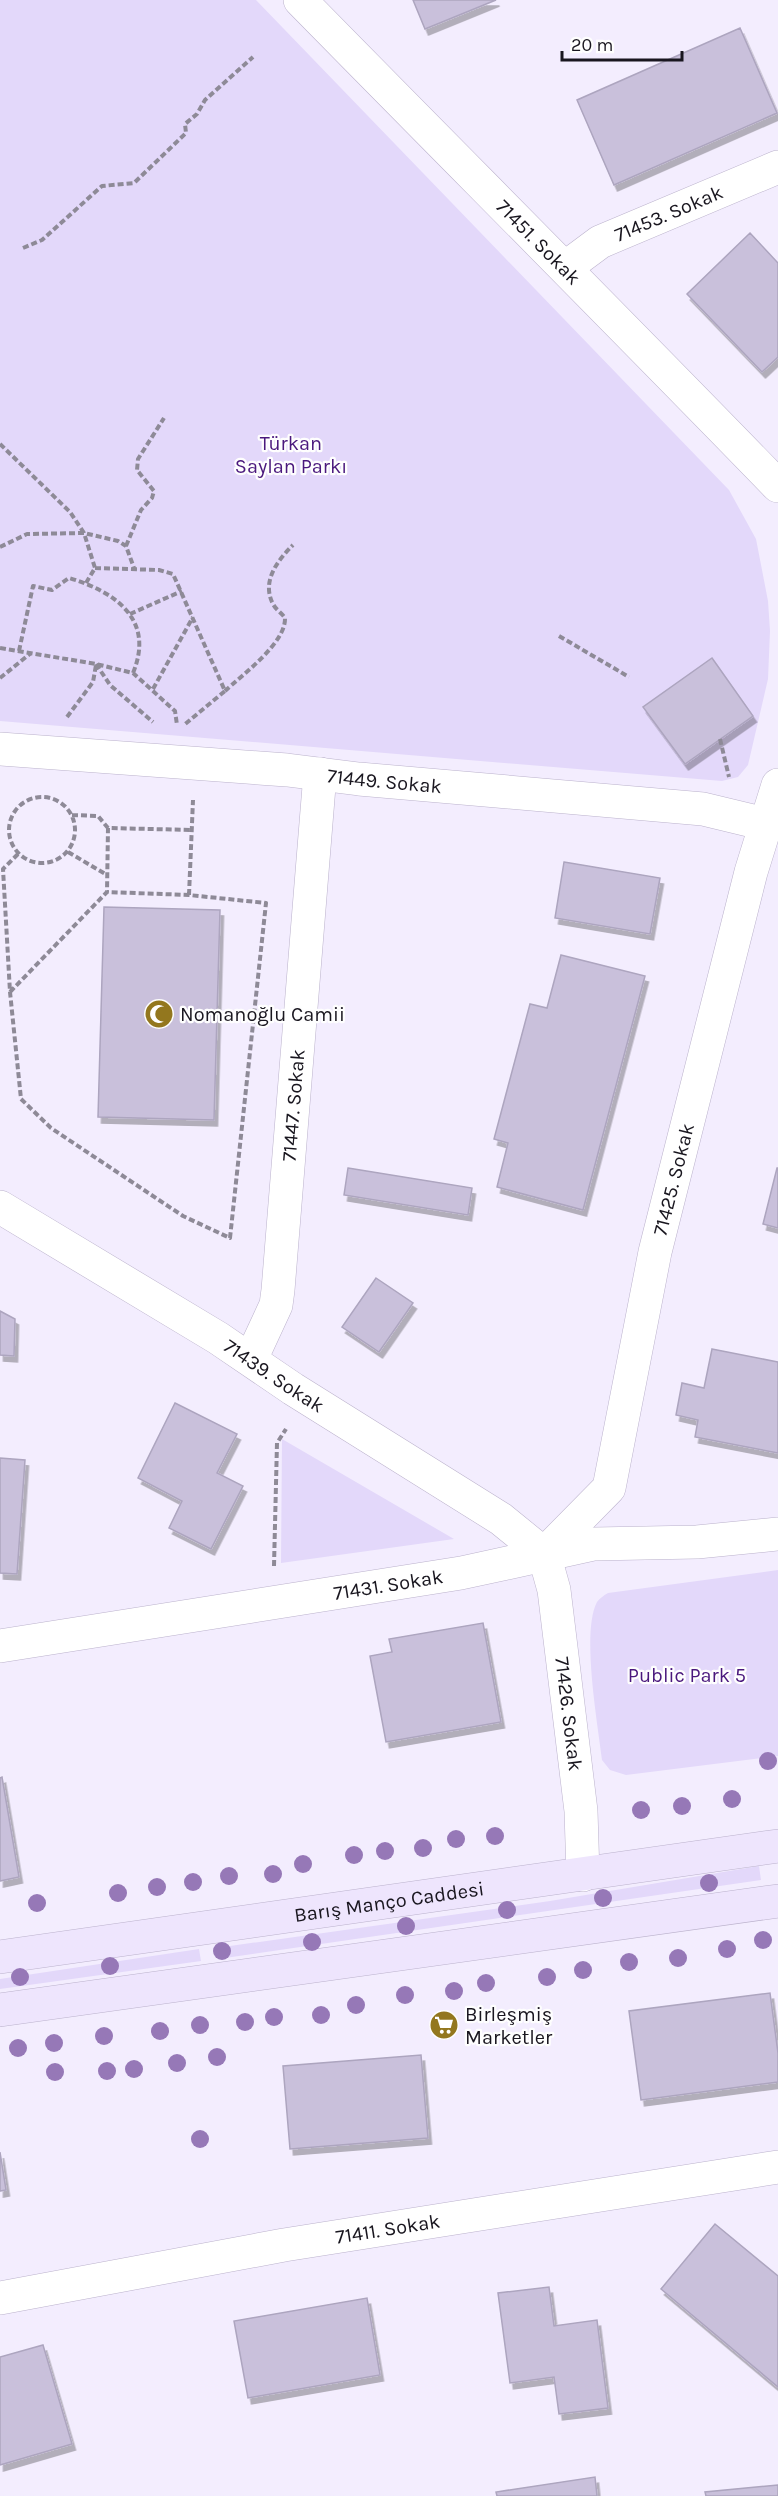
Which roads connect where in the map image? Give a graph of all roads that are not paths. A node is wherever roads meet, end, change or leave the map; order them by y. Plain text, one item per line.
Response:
1 (300, 0) edge
2 (778, 167) edge
3 (565, 268) junction
4 (778, 486) edge
5 (0, 749) edge
6 (320, 774) junction
7 (778, 785) edge
8 (765, 824) junction
9 (0, 1207) edge
10 (251, 1359) junction
11 (778, 1534) edge
12 (544, 1554) junction
13 (0, 1646) edge
14 (778, 1846) edge
15 (583, 1875) junction
16 (778, 1901) edge
17 (0, 1957) edge
18 (0, 2010) edge
19 (778, 2167) edge
20 (0, 2298) edge

1 - 3 street, 71451. Sokak
2 - 3 street, 71453. Sokak
3 - 4 street, 71451. Sokak
5 - 6 street, 71449. Sokak
6 - 8 street, 71449. Sokak
6 - 10 street, 71447. Sokak
7 - 8 street, 71425. Sokak
8 - 12 street, 71425. Sokak
9 - 10 street, 71439. Sokak
10 - 12 street, 71439. Sokak
11 - 12 street, 71431. Sokak
12 - 13 street, 71431. Sokak
12 - 15 street, 71426. Sokak
14 - 15 main road, Barış Manço Caddesi
15 - 17 main road, Barış Manço Caddesi
16 - 18 main road
19 - 20 street, 71411. Sokak

